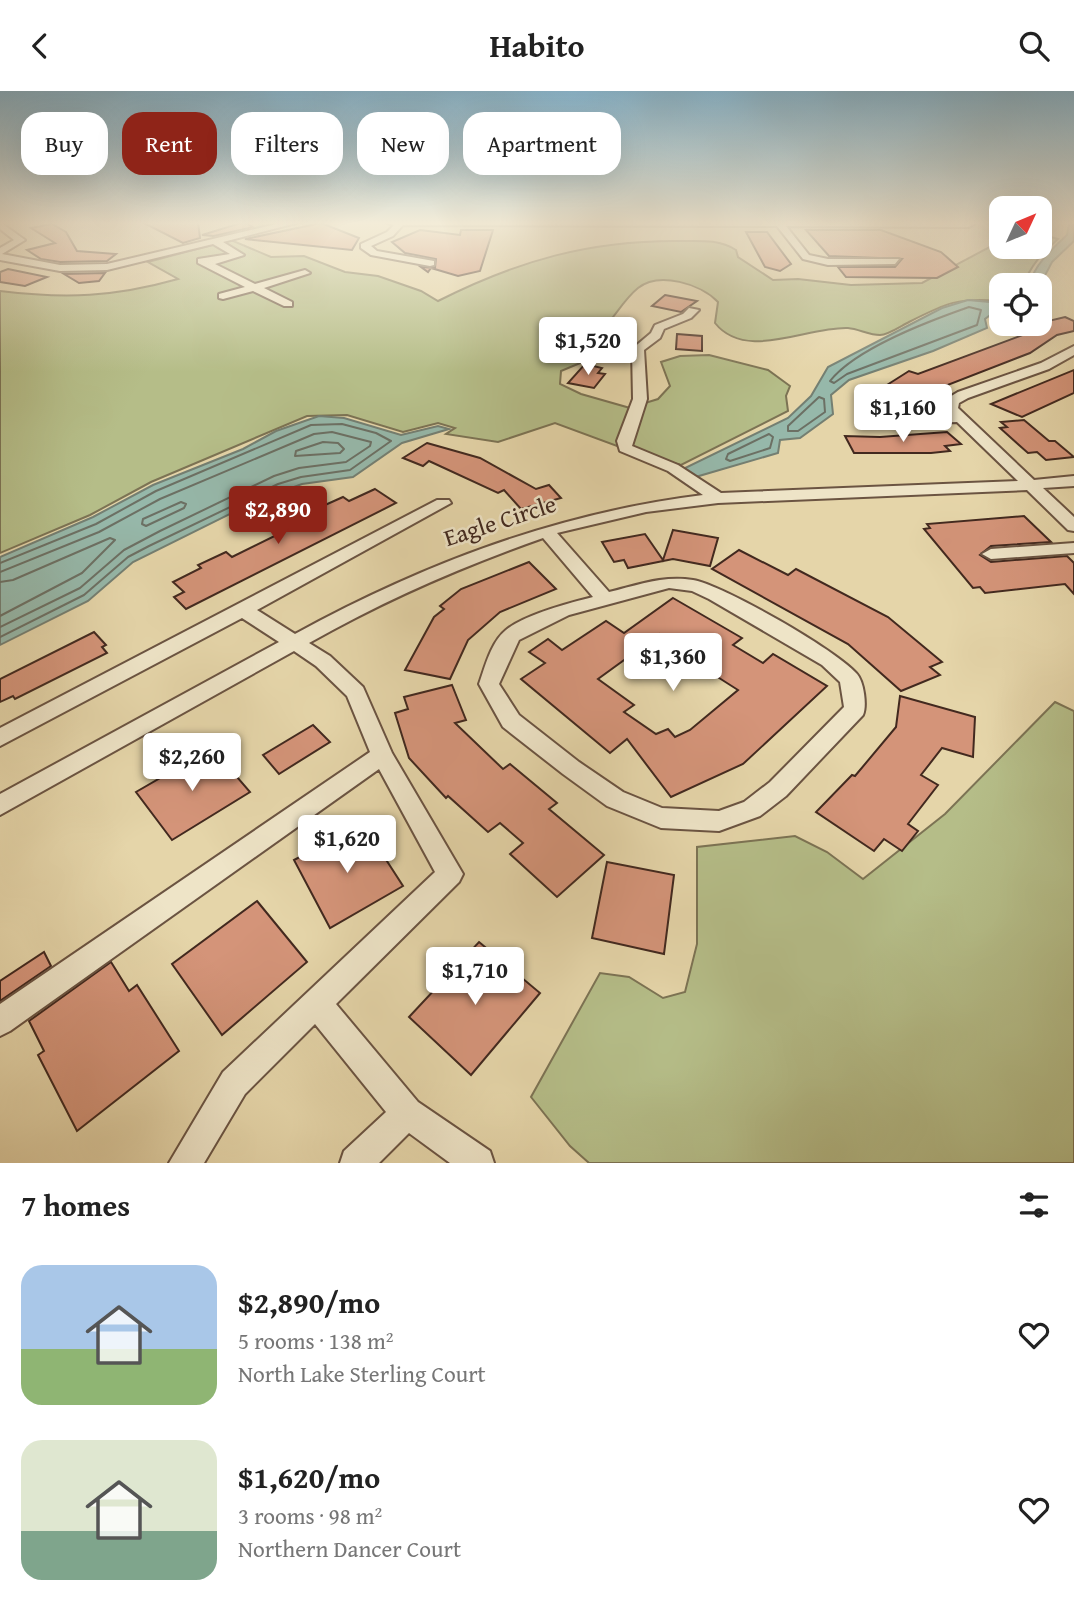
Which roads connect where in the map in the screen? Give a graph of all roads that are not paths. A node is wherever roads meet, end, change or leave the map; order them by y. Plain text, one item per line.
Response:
1 (224, 272) edge
2 (305, 272) dead end
3 (255, 287) junction
4 (223, 296) dead end
5 (288, 304) dead end
6 (693, 310) dead end
7 (1074, 350) edge
8 (960, 418) junction
9 (877, 421) dead end
10 (1074, 481) edge
11 (1030, 484) junction
12 (718, 498) junction
13 (443, 503) dead end
14 (1074, 526) edge
15 (546, 531) junction
16 (1074, 548) edge
17 (991, 554) dead end
18 (604, 598) junction
19 (242, 609) junction
20 (295, 642) junction
21 (0, 738) edge
22 (382, 755) junction
23 (0, 805) edge
24 (317, 1003) junction
25 (0, 1021) edge
26 (407, 1112) junction
27 (185, 1163) edge
28 (356, 1163) edge
29 (478, 1163) edge

1 - 3 street
2 - 3 street
3 - 4 street
3 - 5 street
6 - 12 street
7 - 8 street
8 - 9 street
8 - 11 street
10 - 11 street, Eagle Circle
11 - 12 street, Eagle Circle
11 - 14 street
12 - 15 street, Eagle Circle
13 - 19 street
15 - 18 street
15 - 20 street, Eagle Circle
16 - 17 street
18 - 18 street
19 - 20 street
19 - 21 street
20 - 22 street
20 - 23 street, Eagle Circle
22 - 24 street
22 - 25 street
24 - 26 street
24 - 27 street
26 - 28 street
26 - 29 street

